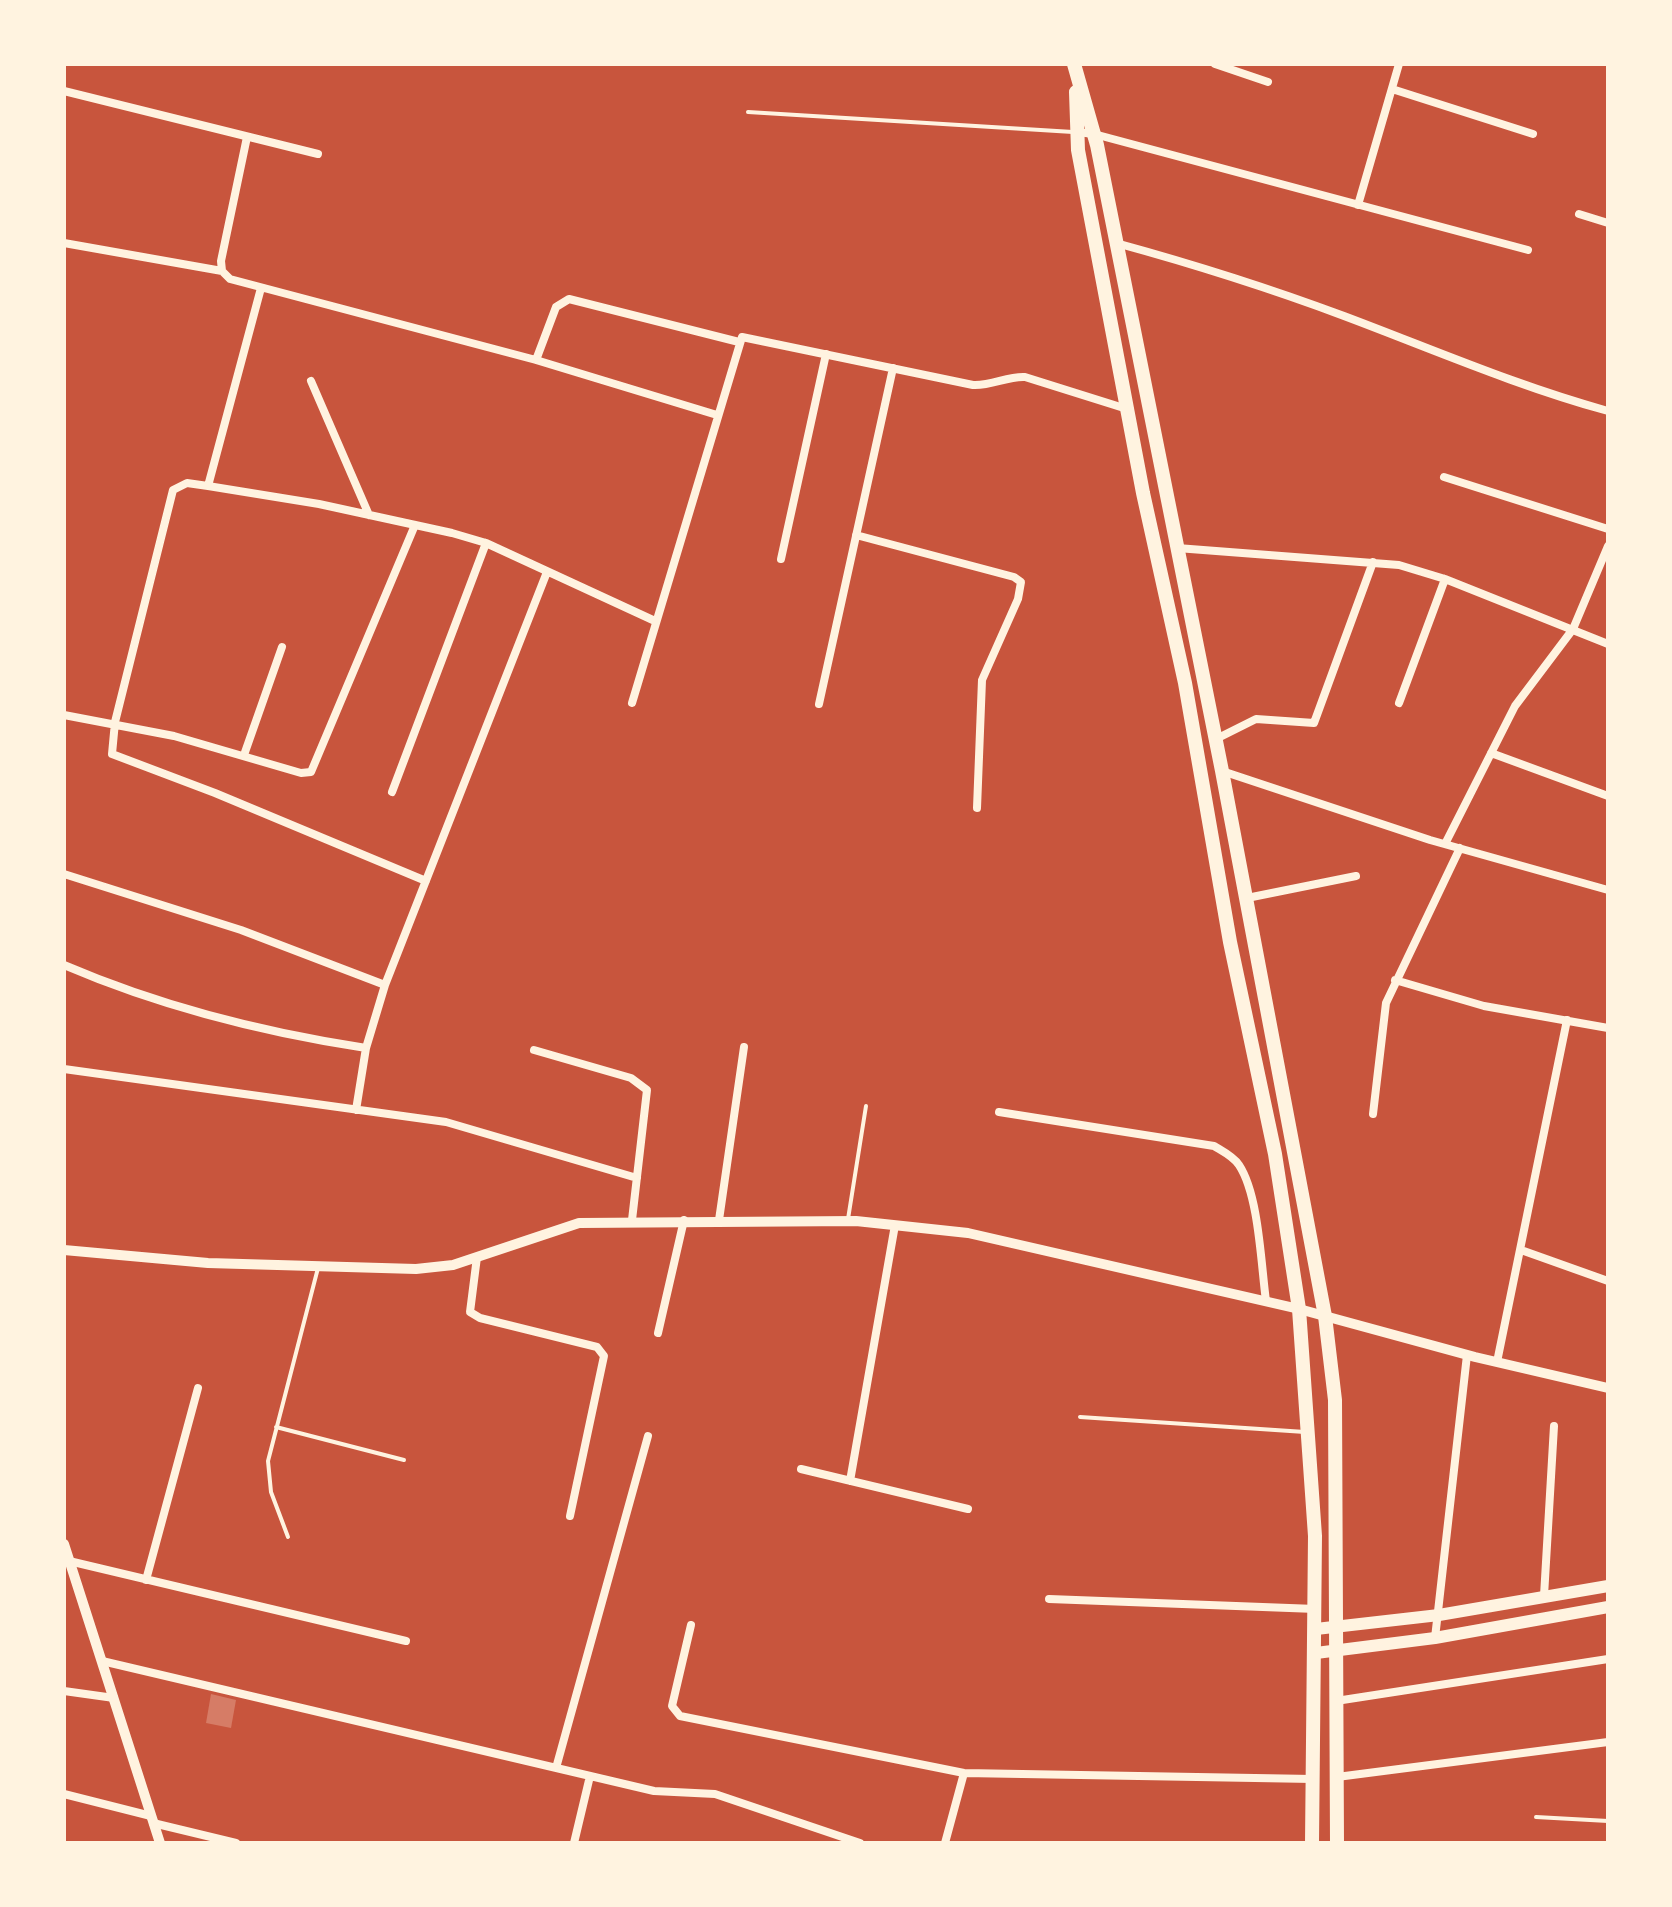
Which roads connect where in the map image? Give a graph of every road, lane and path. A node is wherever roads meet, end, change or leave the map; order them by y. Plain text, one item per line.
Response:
1 (1215, 64) edge
2 (1399, 64) edge
3 (1074, 66) edge
4 (1268, 82) dead end
5 (1392, 89) junction
6 (64, 91) edge
7 (748, 112) dead end
8 (1077, 132) junction
9 (1094, 134) junction
10 (1533, 134) dead end
11 (247, 137) junction
12 (318, 154) dead end
13 (1358, 205) junction
14 (1579, 214) dead end
15 (1608, 223) edge
16 (64, 243) edge
17 (1116, 243) junction
18 (1528, 250) dead end
19 (222, 271) junction
20 (261, 288) junction
21 (739, 342) junction
22 (826, 354) junction
23 (536, 360) junction
24 (893, 368) junction
25 (311, 381) dead end
26 (1127, 409) junction
27 (1608, 411) edge
28 (717, 415) junction
29 (1444, 477) dead end
30 (208, 486) junction
31 (369, 515) junction
32 (415, 525) junction
33 (1608, 529) edge
34 (856, 535) junction
35 (486, 543) junction
36 (1608, 546) edge
37 (1177, 548) junction
38 (781, 559) dead end
39 (1373, 562) junction
40 (547, 572) junction
41 (1445, 579) junction
42 (655, 621) junction
43 (1573, 629) junction
44 (1608, 644) edge
45 (282, 647) dead end
46 (632, 703) dead end
47 (1399, 703) dead end
48 (819, 704) dead end
49 (64, 715) edge
50 (115, 722) junction
51 (1216, 739) junction
52 (1491, 753) junction
53 (244, 755) junction
54 (1222, 771) junction
55 (392, 792) dead end
56 (1608, 796) edge
57 (977, 808) dead end
58 (1445, 844) junction
59 (1460, 848) junction
60 (64, 874) edge
61 (1356, 876) dead end
62 (426, 881) junction
63 (1608, 890) edge
64 (1247, 898) junction
65 (64, 965) edge
66 (1395, 980) junction
67 (385, 985) junction
68 (1608, 1015) edge
69 (1567, 1020) junction
70 (1606, 1027) edge
71 (744, 1047) dead end
72 (366, 1048) junction
73 (534, 1050) dead end
74 (64, 1069) edge
75 (866, 1106) dead end
76 (356, 1110) junction
77 (999, 1112) dead end
78 (1373, 1114) dead end
79 (637, 1178) junction
80 (632, 1220) junction
81 (684, 1220) junction
82 (719, 1220) junction
83 (847, 1221) junction
84 (895, 1225) junction
85 (64, 1250) edge
86 (1521, 1250) junction
87 (477, 1257) junction
88 (318, 1268) junction
89 (1608, 1281) edge
90 (1266, 1301) junction
91 (1299, 1309) junction
92 (1325, 1316) junction
93 (658, 1333) dead end
94 (1467, 1355) junction
95 (1497, 1362) junction
96 (198, 1388) dead end
97 (1608, 1388) edge
98 (1080, 1417) dead end
99 (1554, 1426) dead end
100 (276, 1427) junction
101 (1308, 1432) junction
102 (648, 1436) dead end
103 (404, 1460) dead end
104 (801, 1469) dead end
105 (850, 1481) junction
106 (968, 1509) dead end
107 (570, 1516) dead end
108 (288, 1537) dead end
109 (64, 1544) edge
110 (69, 1561) junction
111 (146, 1580) junction
112 (1608, 1586) edge
113 (1544, 1596) junction
114 (1049, 1599) dead end
115 (1608, 1607) edge
116 (1316, 1609) junction
117 (1439, 1615) junction
118 (691, 1625) dead end
119 (1335, 1627) junction
120 (1316, 1629) junction
121 (1435, 1638) junction
122 (406, 1641) dead end
123 (1335, 1650) junction
124 (1316, 1653) junction
125 (1608, 1659) edge
126 (102, 1661) junction
127 (64, 1691) edge
128 (114, 1698) junction
129 (1336, 1701) junction
130 (1608, 1742) edge
131 (556, 1768) junction
132 (964, 1773) junction
133 (590, 1776) junction
134 (1337, 1777) junction
135 (1313, 1779) junction
136 (64, 1794) edge
137 (1536, 1817) dead end
138 (152, 1819) junction
139 (1608, 1821) edge
140 (827, 1832) junction
141 (160, 1843) edge
142 (236, 1843) edge
143 (574, 1843) edge
144 (823, 1843) edge
145 (860, 1843) edge
146 (945, 1843) edge
147 (1312, 1843) edge
148 (1337, 1843) edge

1 - 4 street
2 - 5 street
3 - 8 highway
3 - 9 highway
5 - 10 street
5 - 13 street
6 - 11 street
7 - 8 lane
8 - 9 street
8 - 26 highway
9 - 13 street
9 - 17 highway
11 - 12 street
11 - 19 street
13 - 18 street
14 - 15 street
16 - 19 street
17 - 27 street
17 - 37 highway
19 - 20 street
20 - 23 street
20 - 30 street
21 - 22 street
21 - 23 street
21 - 28 street
22 - 24 street
22 - 38 street
23 - 28 street
24 - 26 street
24 - 34 street
25 - 31 street
26 - 91 highway
28 - 42 street
29 - 33 street
30 - 31 street
30 - 50 street
31 - 32 street
32 - 35 street
32 - 53 street
34 - 48 street
34 - 57 street
35 - 40 street
35 - 55 street
36 - 43 street
37 - 39 street
37 - 51 highway
39 - 41 street
39 - 51 street
40 - 42 street
40 - 62 street
41 - 43 street
41 - 47 street
42 - 46 street
43 - 44 street
43 - 52 street
45 - 53 street
49 - 50 street
50 - 53 street
50 - 62 street
51 - 54 highway
52 - 56 street
52 - 58 street
54 - 58 street
54 - 64 highway
58 - 59 street
59 - 63 street
59 - 66 street
60 - 67 street
61 - 64 street
62 - 67 street
64 - 92 highway
65 - 72 street
66 - 69 street
66 - 78 street
67 - 72 street
68 - 70 street
69 - 70 street
69 - 86 street
71 - 82 street
72 - 76 street
73 - 79 street
74 - 76 street
75 - 83 lane
76 - 79 street
77 - 90 street
79 - 80 street
80 - 81 street
80 - 87 street
81 - 82 street
81 - 93 street
82 - 83 street
83 - 84 street
84 - 90 street
84 - 105 street
85 - 88 street
86 - 89 street
86 - 95 street
87 - 88 street
87 - 107 street
88 - 100 lane
90 - 91 street
91 - 92 street
91 - 101 highway
92 - 94 street
92 - 119 highway
94 - 95 street
94 - 117 street
95 - 97 street
96 - 111 street
98 - 101 lane
99 - 113 street
100 - 103 lane
100 - 108 lane
101 - 116 highway
102 - 131 street
104 - 105 street
105 - 106 street
109 - 110 street
110 - 111 street
110 - 126 street
111 - 122 street
112 - 113 main road
113 - 117 main road
114 - 116 street
115 - 121 main road
116 - 120 highway
117 - 119 main road
117 - 121 street
118 - 132 street
119 - 120 main road
119 - 123 highway
120 - 124 highway
121 - 123 main road
123 - 124 main road
123 - 129 highway
124 - 135 highway
125 - 129 street
126 - 128 street
126 - 131 street
127 - 128 street
128 - 138 street
129 - 134 highway
130 - 134 street
131 - 133 street
132 - 135 street
132 - 146 street
133 - 140 street
133 - 143 street
134 - 148 highway
135 - 147 highway
136 - 138 street
137 - 139 lane
138 - 141 street
138 - 142 street
140 - 144 street
140 - 145 street

